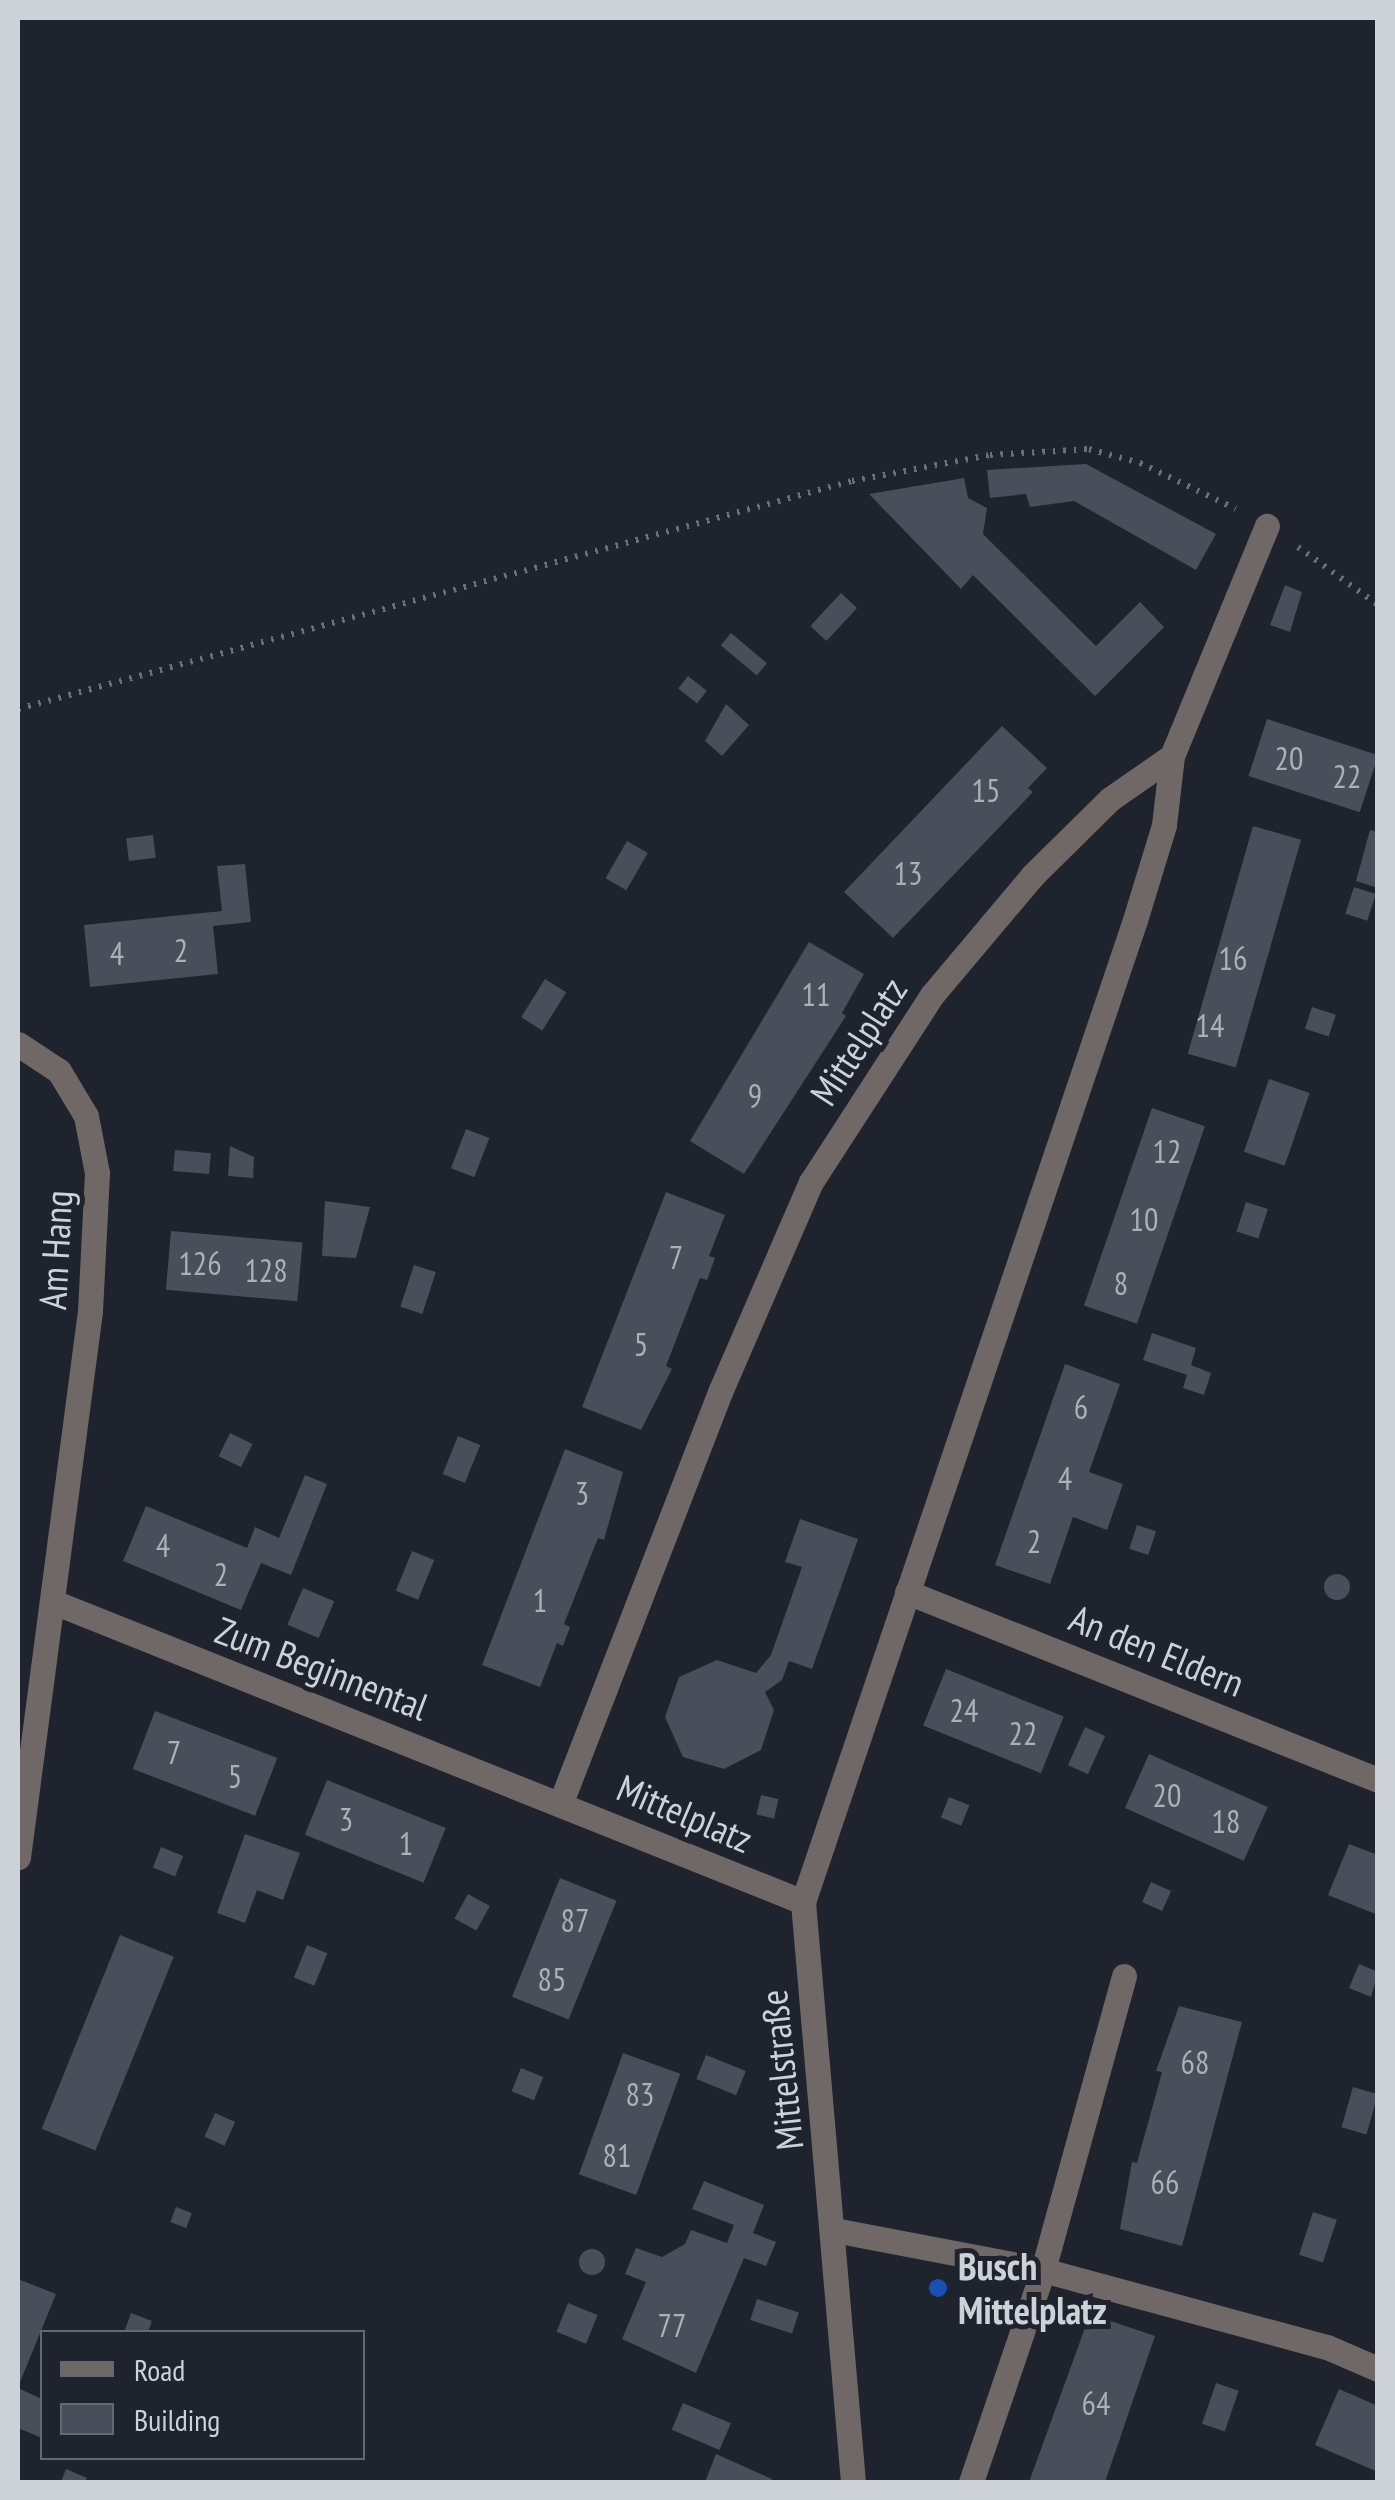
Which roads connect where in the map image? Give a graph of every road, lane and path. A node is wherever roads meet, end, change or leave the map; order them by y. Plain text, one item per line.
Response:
1 (1267, 526) junction
2 (1378, 605) edge
3 (18, 709) edge
4 (1172, 756) junction
5 (18, 1044) edge
6 (907, 1592) junction
7 (56, 1603) junction
8 (1378, 1780) edge
9 (561, 1802) junction
10 (18, 1857) edge
11 (803, 1902) junction
12 (1124, 1976) dead end
13 (834, 2230) junction
14 (1043, 2270) junction
15 (1378, 2369) edge
16 (853, 2482) edge
17 (971, 2482) edge

1 - 2 path
1 - 3 path
1 - 4 street
4 - 6 street
4 - 9 street, Mittelplatz
5 - 7 street, Am Hang
6 - 8 street, An den Eldern
6 - 11 street
7 - 9 street, Zum Beginnental
7 - 10 street, Am Hang
9 - 11 street, Mittelplatz
11 - 13 street, Mittelstraße
12 - 14 street
13 - 14 street
13 - 16 street, Mittelstraße
14 - 15 street
14 - 17 street

